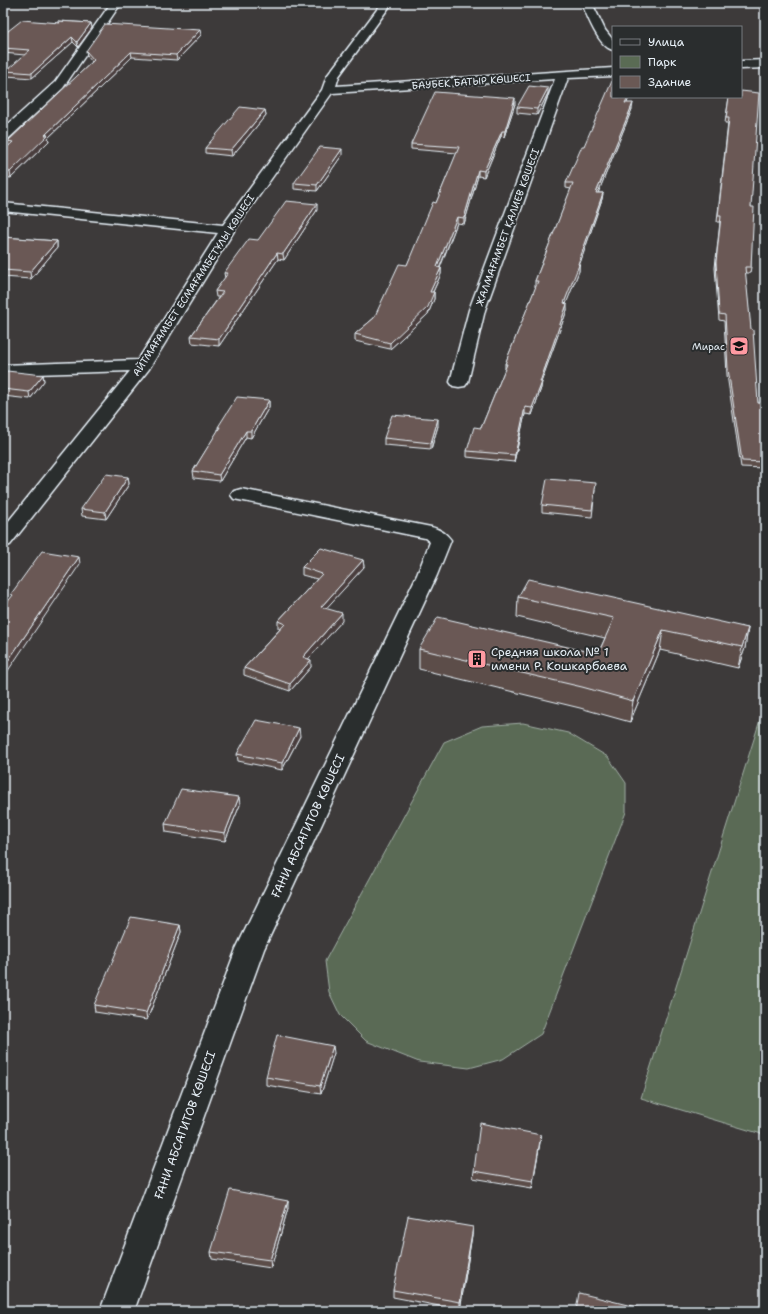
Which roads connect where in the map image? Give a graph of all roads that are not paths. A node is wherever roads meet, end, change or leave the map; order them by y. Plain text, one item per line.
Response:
1 (118, 3) edge
2 (387, 3) edge
3 (586, 3) edge
4 (612, 46) edge
5 (765, 64) edge
6 (742, 65) edge
7 (612, 72) edge
8 (563, 75) junction
9 (328, 90) junction
10 (3, 136) edge
11 (3, 207) edge
12 (227, 230) junction
13 (143, 365) junction
14 (3, 370) edge
15 (459, 382) dead end
16 (241, 495) dead end
17 (3, 541) edge
18 (117, 1311) edge

1 - 10 street
2 - 9 street, АЙТМАҒАМБЕТ ЕСМАҒАМБЕТҰЛЫ КӨШЕСІ
3 - 4 street
5 - 6 street
7 - 8 street, БАУБЕК БАТЫР КӨШЕСІ
8 - 9 street, БАУБЕК БАТЫР КӨШЕСІ
8 - 15 street, ЖАЛМАҒАМБЕТ ҚАЛИЕВ КӨШЕСІ
9 - 12 street, АЙТМАҒАМБЕТ ЕСМАҒАМБЕТҰЛЫ КӨШЕСІ
11 - 12 street
12 - 13 street, АЙТМАҒАМБЕТ ЕСМАҒАМБЕТҰЛЫ КӨШЕСІ
13 - 14 street
13 - 17 street, АЙТМАҒАМБЕТ ЕСМАҒАМБЕТҰЛЫ КӨШЕСІ
16 - 18 street, ҒАНИ АБСАГИТОВ КӨШЕСІ

